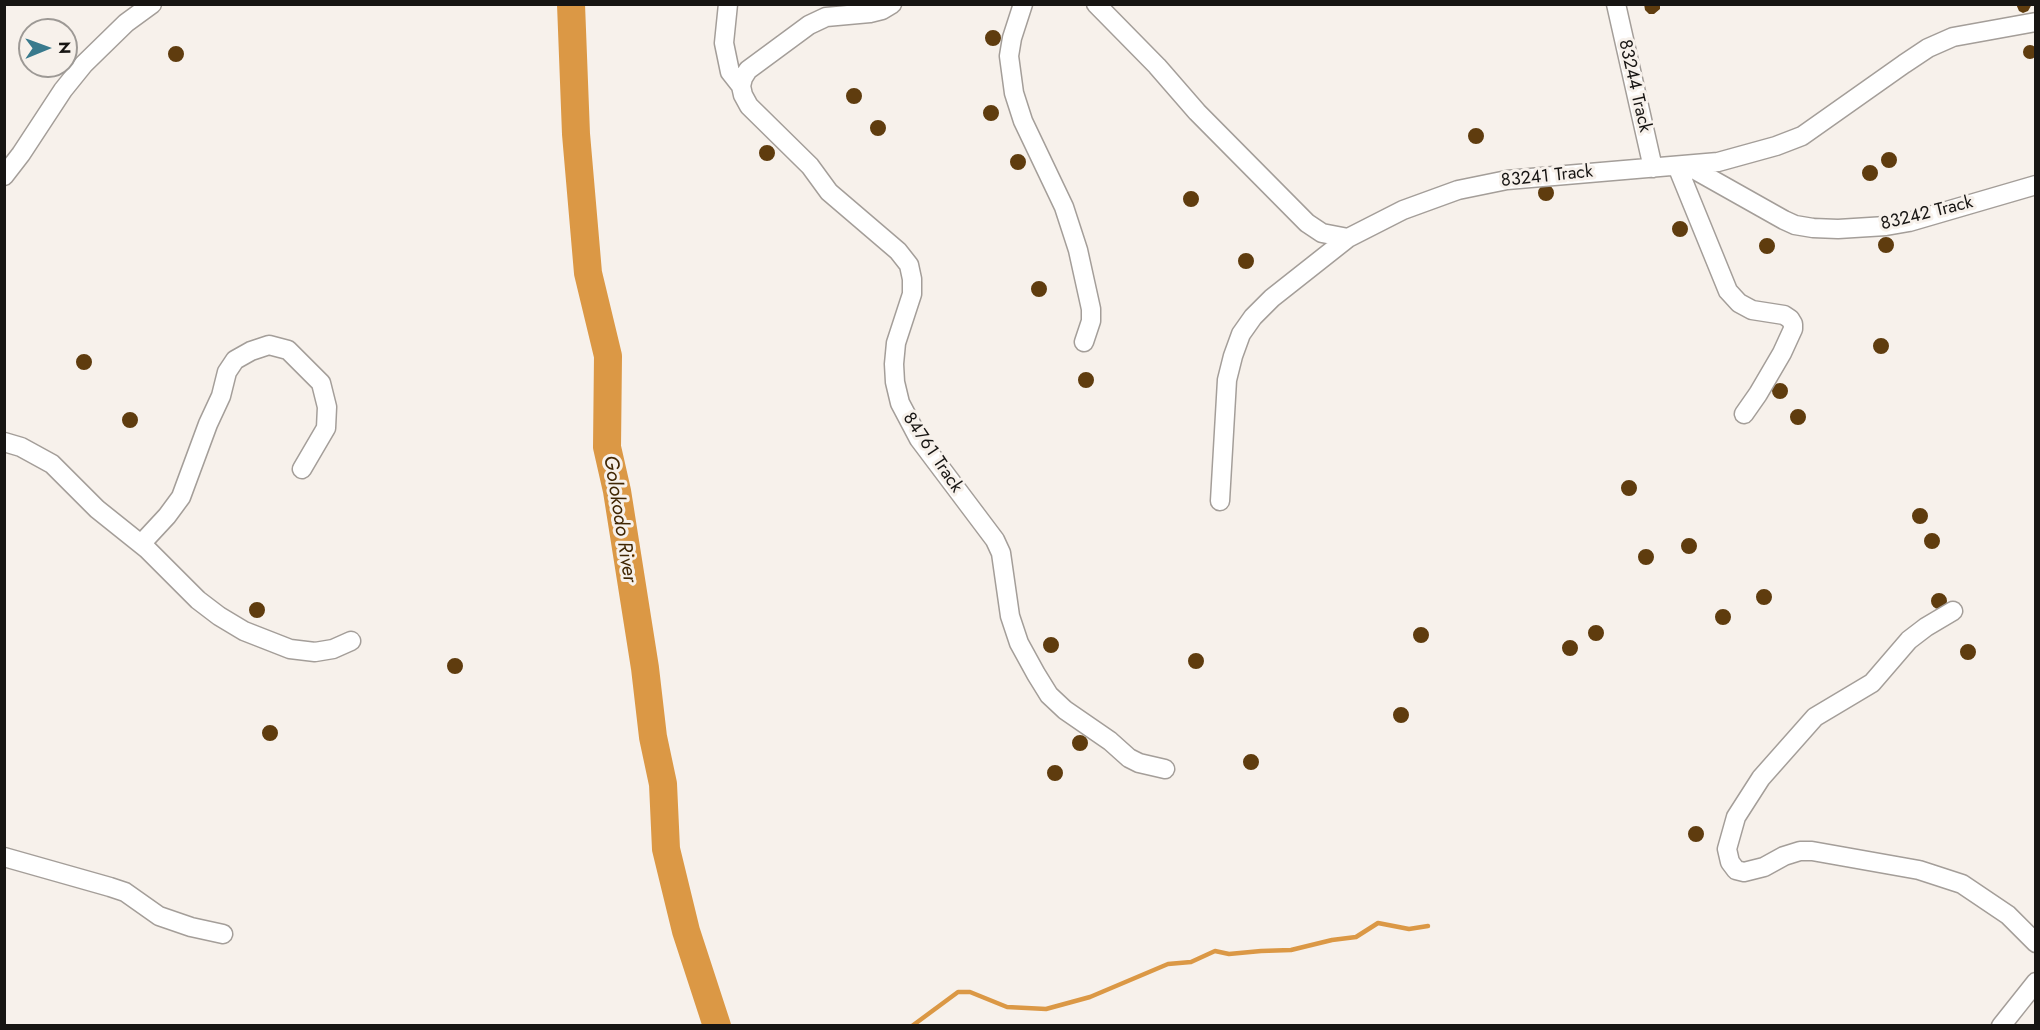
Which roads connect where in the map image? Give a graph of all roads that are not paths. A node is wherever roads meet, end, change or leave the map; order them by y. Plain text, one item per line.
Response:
1 (152, 4) edge
2 (728, 4) edge
3 (892, 4) edge
4 (1023, 4) edge
5 (1096, 4) edge
6 (1616, 4) edge
7 (2036, 22) edge
8 (741, 86) junction
9 (1682, 166) junction
10 (1653, 168) junction
11 (4, 176) edge
12 (2036, 185) edge
13 (1348, 238) junction
14 (1084, 342) dead end
15 (1744, 414) dead end
16 (4, 442) edge
17 (302, 469) dead end
18 (1220, 501) dead end
19 (141, 544) junction
20 (1953, 611) dead end
21 (351, 641) dead end
22 (1164, 769) dead end
23 (4, 857) edge
24 (223, 934) dead end
25 (2036, 944) edge
26 (2036, 982) edge
27 (2001, 1026) edge

1 - 11 street
2 - 8 street, 84761 Track
3 - 8 street
4 - 14 street
5 - 13 street
6 - 10 street, 83244 Track
7 - 9 street, 83241 Track
8 - 22 street, 84761 Track
9 - 10 street, 83241 Track
9 - 12 street, 83242 Track
9 - 15 street
10 - 13 street, 83241 Track
13 - 18 street, 83241 Track
16 - 19 street
17 - 19 street
19 - 21 street
20 - 25 street
23 - 24 street
26 - 27 street

